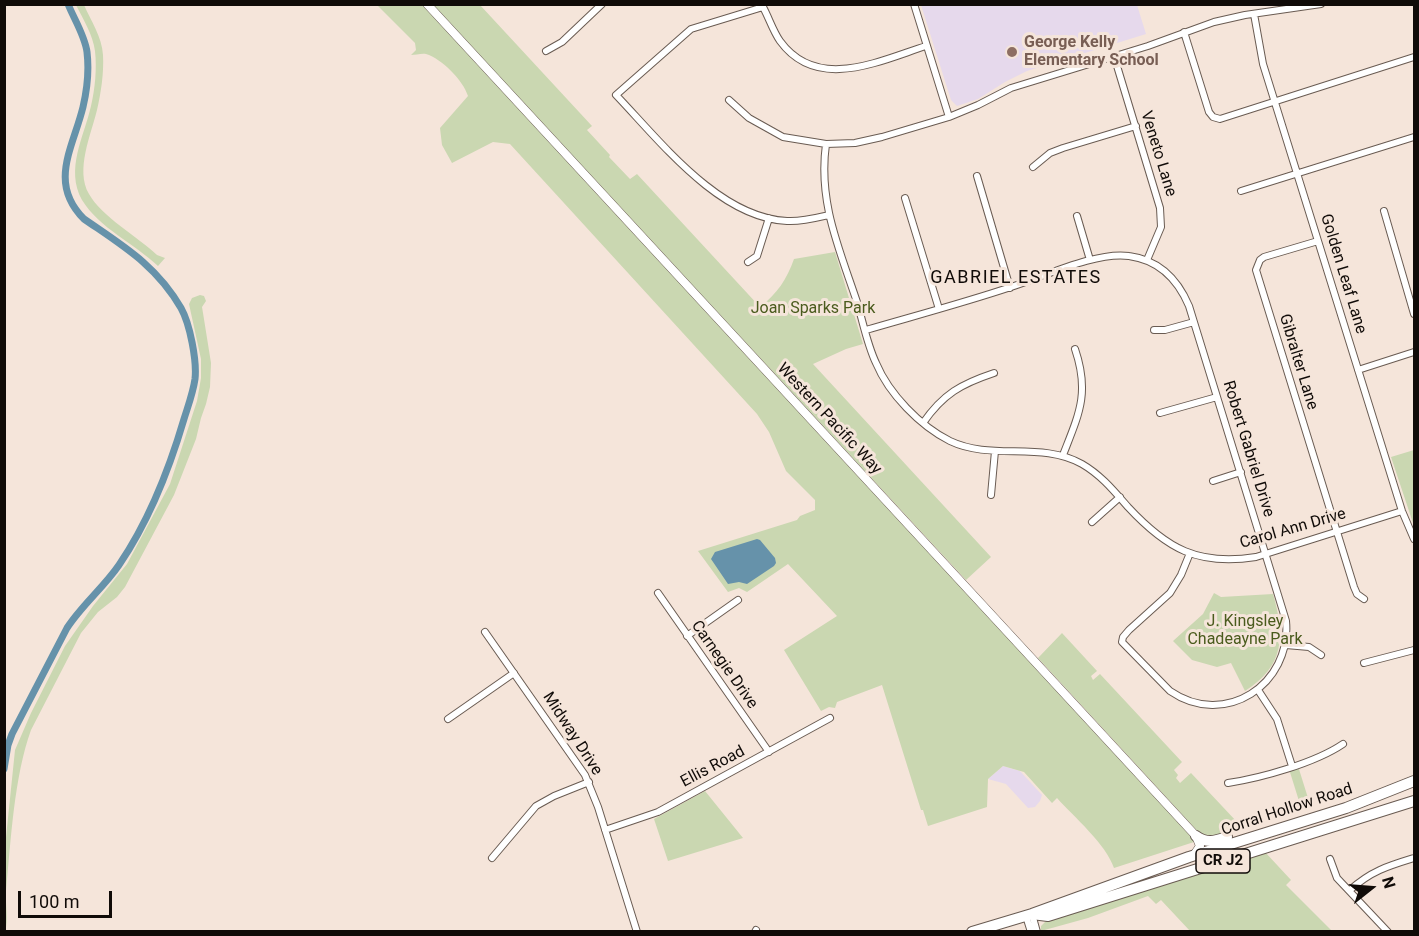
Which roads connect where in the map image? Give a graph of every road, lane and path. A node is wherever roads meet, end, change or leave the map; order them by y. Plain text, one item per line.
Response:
1 (427, 4) edge
2 (602, 4) edge
3 (914, 4) edge
4 (1322, 4) edge
5 (1254, 14) junction
6 (1184, 32) junction
7 (926, 46) junction
8 (546, 51) dead end
9 (1114, 56) junction
10 (1414, 57) edge
11 (729, 100) dead end
12 (1275, 102) junction
13 (949, 117) junction
14 (1136, 126) junction
15 (1414, 137) edge
16 (826, 144) junction
17 (1034, 167) dead end
18 (1297, 173) junction
19 (977, 176) dead end
20 (1241, 191) dead end
21 (905, 198) dead end
22 (1384, 211) dead end
23 (828, 215) junction
24 (1077, 216) dead end
25 (769, 218) junction
26 (1318, 241) junction
27 (1090, 260) junction
28 (1147, 260) junction
29 (748, 262) dead end
30 (1010, 288) junction
31 (939, 309) junction
32 (1414, 314) edge
33 (1194, 322) junction
34 (866, 330) junction
35 (1154, 330) dead end
36 (1075, 349) dead end
37 (1414, 352) edge
38 (1358, 370) junction
39 (994, 373) dead end
40 (1218, 397) junction
41 (1160, 413) dead end
42 (923, 423) junction
43 (995, 451) junction
44 (1063, 455) junction
45 (1241, 472) junction
46 (1213, 481) dead end
47 (991, 495) dead end
48 (1120, 497) junction
49 (1402, 512) junction
50 (1092, 522) dead end
51 (1336, 532) junction
52 (1414, 539) edge
53 (1190, 553) junction
54 (1266, 553) junction
55 (658, 593) dead end
56 (1364, 599) dead end
57 (738, 600) dead end
58 (485, 632) dead end
59 (687, 636) junction
60 (1286, 645) junction
61 (1414, 650) edge
62 (1321, 655) dead end
63 (1364, 663) dead end
64 (514, 673) junction
65 (1258, 690) junction
66 (830, 718) dead end
67 (448, 719) dead end
68 (1343, 744) dead end
69 (769, 752) junction
70 (1292, 766) junction
71 (1414, 781) edge
72 (589, 782) junction
73 (1228, 783) dead end
74 (1394, 787) junction
75 (1414, 801) edge
76 (605, 830) junction
77 (1196, 836) junction
78 (1194, 855) junction
79 (492, 858) dead end
80 (1414, 858) edge
81 (1330, 859) dead end
82 (1172, 863) junction
83 (1176, 876) junction
84 (1350, 890) junction
85 (1029, 915) junction
86 (637, 932) edge
87 (972, 932) edge
88 (1031, 932) edge
89 (1038, 932) edge
90 (1388, 932) edge

1 - 77 street, Western Pacific Way
2 - 8 street
3 - 7 street
4 - 5 street
5 - 6 street
5 - 12 street, Golden Leaf Lane
6 - 9 street
6 - 12 street
7 - 13 street
7 - 25 street
9 - 13 street
9 - 14 street, Veneto Lane
10 - 12 street
11 - 16 street
12 - 18 street, Golden Leaf Lane
13 - 16 street
14 - 17 street
14 - 28 street, Veneto Lane
15 - 18 street
16 - 23 street, Carol Ann Drive
18 - 20 street
18 - 26 street, Golden Leaf Lane
19 - 30 street
21 - 31 street
22 - 32 street
23 - 25 street
23 - 34 street, Carol Ann Drive
24 - 27 street
25 - 29 street
26 - 38 street, Golden Leaf Lane
26 - 51 street, Gibralter Lane
27 - 28 street
27 - 30 street
28 - 33 street, Robert Gabriel Drive
30 - 31 street
31 - 34 street
33 - 35 street
33 - 40 street, Robert Gabriel Drive
34 - 42 street, Carol Ann Drive
36 - 44 street
37 - 38 street
38 - 49 street, Golden Leaf Lane
39 - 42 street
40 - 41 street
40 - 45 street, Robert Gabriel Drive
42 - 43 street, Carol Ann Drive
43 - 44 street, Carol Ann Drive
43 - 47 street
44 - 48 street, Carol Ann Drive
45 - 46 street
45 - 54 street, Robert Gabriel Drive
48 - 50 street
48 - 53 street, Carol Ann Drive
49 - 51 street, Carol Ann Drive
49 - 52 street, Golden Leaf Lane
51 - 54 street, Carol Ann Drive
51 - 56 street, Gibralter Lane
53 - 54 street, Carol Ann Drive
53 - 65 street
54 - 60 street, Robert Gabriel Drive
55 - 59 street, Carnegie Drive
57 - 59 street
58 - 64 street, Midway Drive
59 - 69 street, Carnegie Drive
60 - 62 street
60 - 65 street, Robert Gabriel Drive
61 - 63 street
64 - 67 street
64 - 72 street, Midway Drive
65 - 70 street
66 - 69 street, Ellis Road
68 - 70 street
69 - 76 street, Ellis Road
70 - 73 street
71 - 74 main road, Corral Hollow Road / CR J2
72 - 76 street, Midway Drive
72 - 79 street
74 - 77 main road
74 - 78 main road, Corral Hollow Road / CR J2
75 - 83 main road, Corral Hollow Road / CR J2
76 - 86 street, Midway Drive
77 - 78 street
78 - 82 main road, Corral Hollow Road / CR J2
80 - 84 street
81 - 84 street
82 - 83 main road
82 - 85 main road, Corral Hollow Road / CR J2
83 - 85 main road, Corral Hollow Road / CR J2
84 - 90 street
85 - 87 main road, Corral Hollow Road / CR J2
85 - 88 street
85 - 89 street

